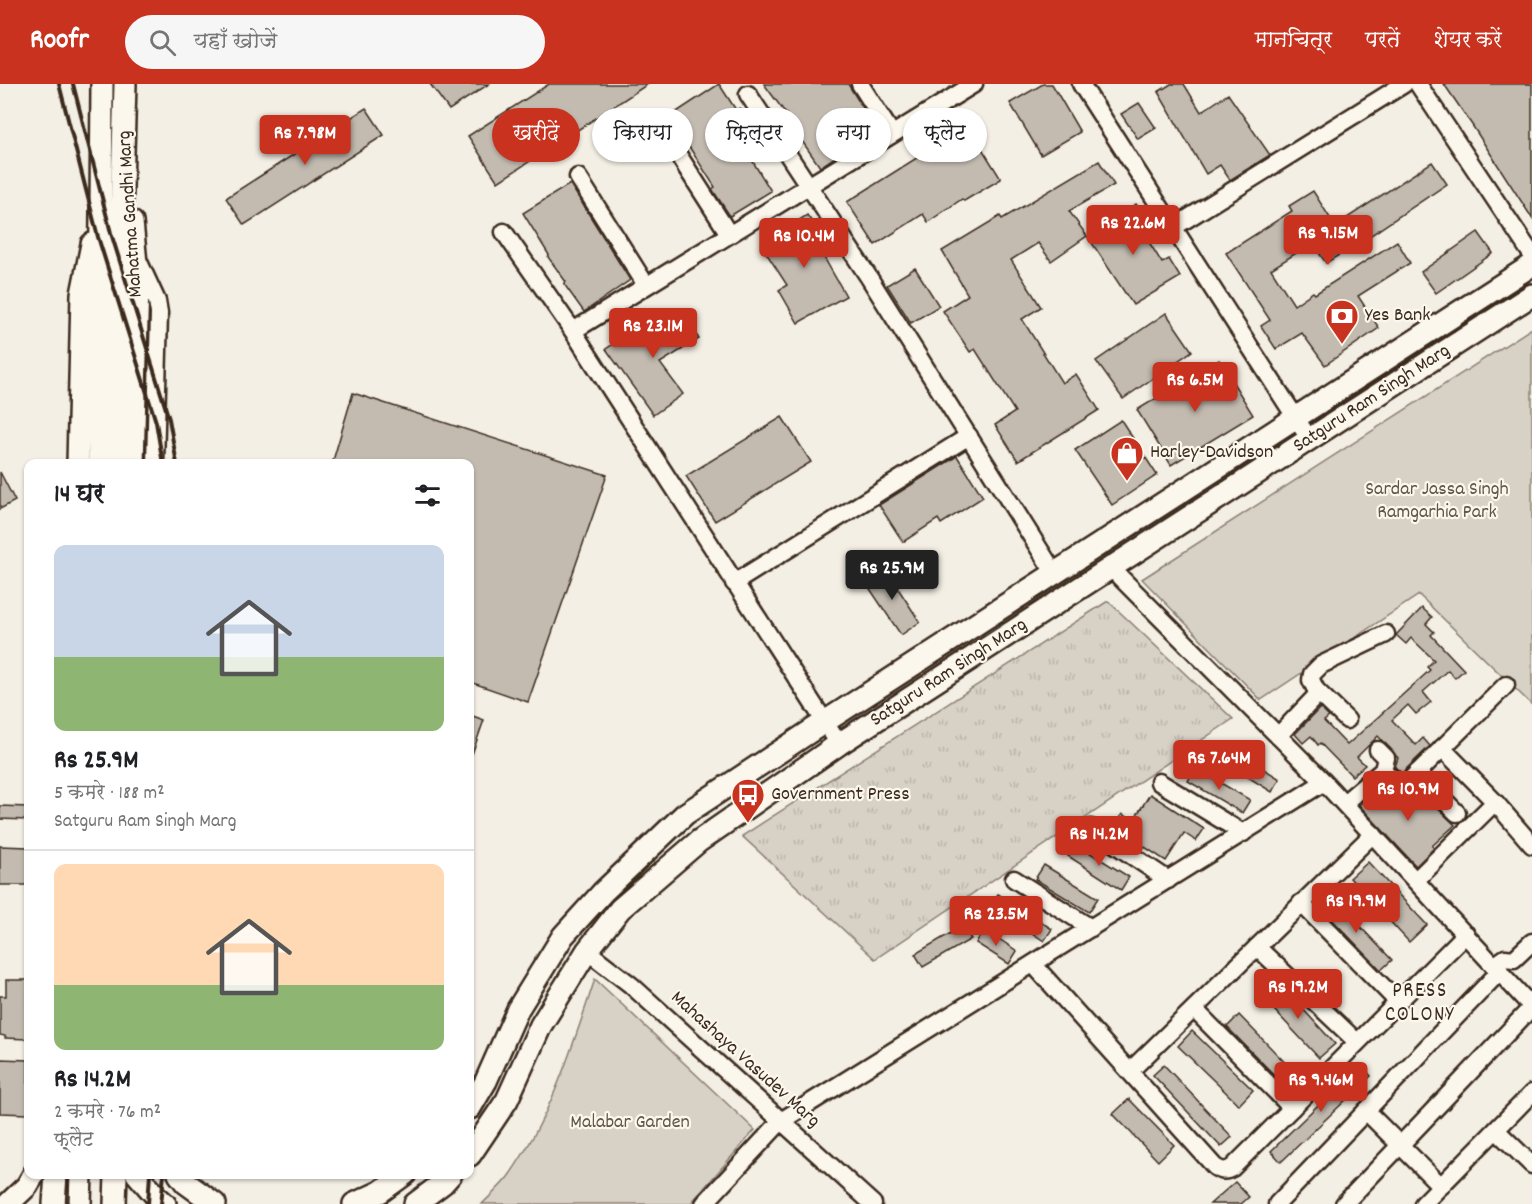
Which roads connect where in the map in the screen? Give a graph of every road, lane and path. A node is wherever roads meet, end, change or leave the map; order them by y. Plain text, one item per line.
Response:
1 (102, 84) edge
2 (124, 84) edge
3 (860, 84) edge
4 (974, 84) edge
5 (1081, 84) edge
6 (1404, 84) edge
7 (1418, 84) edge
8 (748, 94) dead end
9 (124, 120) junction
10 (892, 134) junction
11 (682, 162) edge
12 (578, 177) dead end
13 (808, 185) junction
14 (102, 196) junction
15 (1174, 227) junction
16 (504, 232) dead end
17 (729, 234) junction
18 (135, 253) junction
19 (1532, 255) edge
20 (1532, 265) edge
21 (646, 285) junction
22 (1532, 295) edge
23 (573, 331) junction
24 (109, 337) junction
25 (1297, 418) junction
26 (969, 436) junction
27 (1310, 440) junction
28 (78, 459) edge
29 (99, 459) edge
30 (114, 459) edge
31 (133, 459) edge
32 (155, 459) edge
33 (1112, 568) junction
34 (1055, 574) junction
35 (734, 584) junction
36 (1386, 634) dead end
37 (1506, 685) dead end
38 (1319, 693) junction
39 (1347, 720) dead end
40 (823, 723) junction
41 (1278, 736) junction
42 (839, 744) junction
43 (1442, 748) junction
44 (1378, 750) dead end
45 (1383, 770) junction
46 (1417, 773) junction
47 (1160, 782) dead end
48 (1324, 782) junction
49 (1495, 802) junction
50 (1344, 803) junction
51 (1457, 813) dead end
52 (1091, 828) dead end
53 (1243, 833) junction
54 (1373, 834) junction
55 (1532, 845) edge
56 (1014, 879) dead end
57 (1168, 879) junction
58 (1416, 880) junction
59 (1301, 903) junction
60 (1090, 928) junction
61 (1466, 934) junction
62 (563, 936) junction
63 (1532, 942) edge
64 (1257, 947) junction
65 (587, 951) junction
66 (1033, 964) junction
67 (1497, 968) junction
68 (1398, 1002) junction
69 (1194, 1009) junction
70 (1357, 1042) junction
71 (1130, 1071) junction
72 (1532, 1093) edge
73 (474, 1101) edge
74 (1292, 1108) junction
75 (1366, 1111) junction
76 (781, 1121) junction
77 (1496, 1130) junction
78 (1402, 1146) junction
79 (474, 1149) edge
80 (1532, 1165) edge
81 (31, 1179) edge
82 (56, 1179) edge
83 (81, 1179) edge
84 (92, 1179) edge
85 (116, 1179) edge
86 (141, 1179) edge
87 (183, 1179) edge
88 (398, 1179) edge
89 (447, 1179) edge
90 (1441, 1186) junction
91 (708, 1203) edge
92 (8, 1204) edge
93 (54, 1204) edge
94 (80, 1204) edge
95 (91, 1204) edge
96 (115, 1204) edge
97 (165, 1204) edge
98 (215, 1204) edge
99 (354, 1204) edge
100 (415, 1204) edge
101 (873, 1204) edge
102 (1277, 1204) edge
103 (1344, 1204) edge
104 (1423, 1204) edge

1 - 14 main road
2 - 9 main road
3 - 10 street
4 - 10 street
5 - 15 street
6 - 15 street
7 - 19 street
8 - 13 street
9 - 18 main road, Mahatma Gandhi Marg
9 - 24 main road, Mahatma Gandhi Marg
10 - 13 street
11 - 17 street
12 - 21 street
13 - 17 street
13 - 26 street
14 - 24 main road, Mahatma Gandhi Marg
14 - 28 main road, Mahatma Gandhi Marg
15 - 25 street
16 - 23 street
17 - 21 street
18 - 31 main road, Mahatma Gandhi Marg
18 - 32 street
20 - 25 main road, Satguru Ram Singh Marg
21 - 23 street
22 - 27 main road, Satguru Ram Singh Marg
23 - 35 street
24 - 29 main road, Mahatma Gandhi Marg
24 - 30 main road, Mahatma Gandhi Marg
25 - 27 street
25 - 34 main road, Satguru Ram Singh Marg
26 - 34 street
26 - 35 street
27 - 33 main road, Satguru Ram Singh Marg
33 - 41 street
33 - 42 main road, Satguru Ram Singh Marg
34 - 40 main road, Satguru Ram Singh Marg
35 - 40 street
36 - 38 street
37 - 43 street
38 - 39 street
38 - 41 street
40 - 42 street
40 - 62 main road, Satguru Ram Singh Marg
41 - 48 street
42 - 65 main road, Satguru Ram Singh Marg
43 - 46 street
43 - 49 street
44 - 45 street
45 - 46 street
45 - 50 street
46 - 51 street
47 - 53 street
48 - 50 street
48 - 53 street
49 - 55 street
49 - 58 street
50 - 54 street
52 - 57 street
53 - 57 street
54 - 58 street
54 - 59 street
56 - 60 street
57 - 60 street
58 - 61 street
59 - 64 street
59 - 68 street
60 - 66 street
61 - 67 street
61 - 68 street
62 - 65 main road
62 - 73 main road, Satguru Ram Singh Marg
63 - 67 street
64 - 69 street
64 - 70 street
65 - 76 street, Mahashaya Vasudev Marg
65 - 79 main road, Satguru Ram Singh Marg
66 - 71 street
66 - 76 street
67 - 75 street
67 - 78 street
68 - 70 street
69 - 71 street
69 - 74 street
70 - 74 street
71 - 74 street
72 - 77 street
75 - 78 street
75 - 102 street
76 - 91 street
76 - 101 street, Mahashaya Vasudev Marg
77 - 80 street
77 - 90 street
78 - 90 street
78 - 103 street
81 - 92 main road
82 - 93 main road
83 - 94 main road
84 - 95 main road
85 - 96 main road
86 - 97 main road
87 - 98 main road
88 - 99 main road
89 - 100 main road
90 - 104 street

